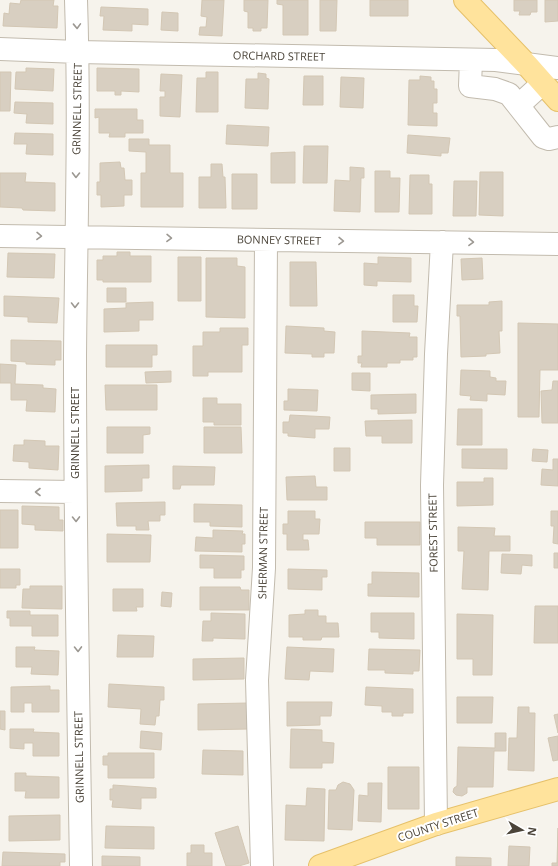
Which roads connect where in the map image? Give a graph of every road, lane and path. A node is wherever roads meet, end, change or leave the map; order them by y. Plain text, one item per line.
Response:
1 (76, 0) edge
2 (465, 0) edge
3 (0, 49) edge
4 (78, 52) junction
5 (471, 60) junction
6 (527, 64) junction
7 (551, 75) edge
8 (558, 100) edge
9 (519, 105) junction
10 (551, 137) edge
11 (0, 236) edge
12 (76, 237) junction
13 (266, 240) junction
14 (442, 242) junction
15 (558, 244) edge
16 (0, 492) edge
17 (75, 492) junction
18 (558, 789) edge
19 (436, 824) junction
20 (81, 866) edge
21 (262, 866) edge
22 (320, 866) edge

1 -> 4 street, GRINNELL STREET
2 - 6 main road
3 - 4 street, ORCHARD STREET
4 - 5 street, ORCHARD STREET
4 -> 12 street, GRINNELL STREET
5 - 6 street, ORCHARD STREET
5 - 9 street
6 - 7 main road
7 - 8 main road
7 - 9 street
9 - 10 street
11 -> 12 street, BONNEY STREET
12 -> 13 street, BONNEY STREET
12 -> 17 street, GRINNELL STREET
13 -> 14 street, BONNEY STREET
13 - 21 street, SHERMAN STREET
14 -> 15 street, BONNEY STREET
14 - 19 street, FOREST STREET
17 -> 16 street
17 -> 20 street, GRINNELL STREET
18 - 19 main road, COUNTY STREET
19 - 22 main road, COUNTY STREET

